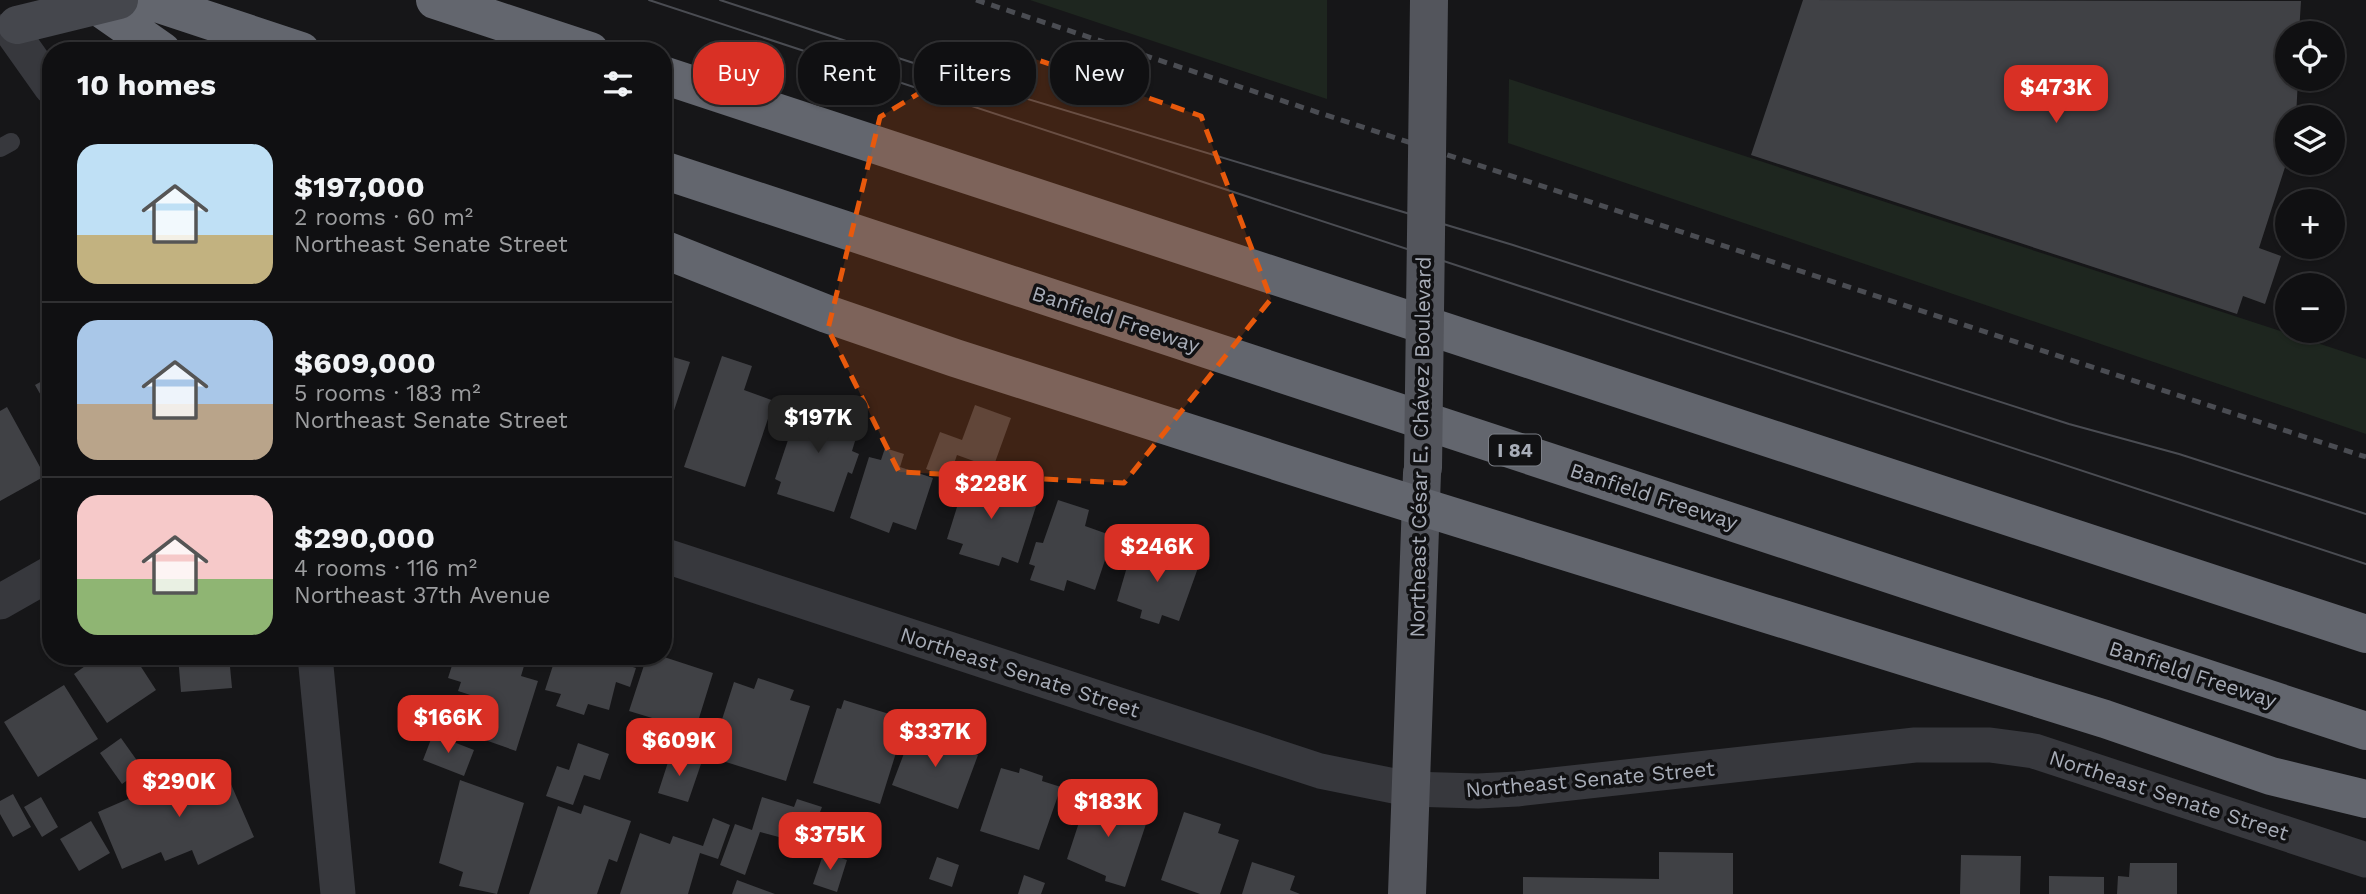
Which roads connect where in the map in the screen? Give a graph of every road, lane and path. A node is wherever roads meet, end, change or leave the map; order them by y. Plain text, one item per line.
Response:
1 (89, 0) edge
2 (119, 0) edge
3 (146, 0) edge
4 (435, 0) edge
5 (1429, 0) edge
6 (14, 27) joint
7 (150, 42) edge
8 (274, 42) edge
9 (563, 42) edge
10 (42, 72) edge
11 (672, 78) edge
12 (672, 173) edge
13 (672, 253) edge
14 (1420, 507) junction
15 (672, 558) edge
16 (42, 578) edge
17 (0, 602) edge
18 (2366, 634) edge
19 (316, 665) edge
20 (2366, 731) edge
21 (1409, 789) junction
22 (2366, 799) edge
23 (2366, 860) edge
24 (338, 894) edge
25 (1407, 894) edge

1 - 7 highway
2 - 6 main road, bridge
3 - 8 highway
4 - 9 highway
5 - 14 main road, Northeast César E. Chávez Boulevard, bridge
6 - 10 street
11 - 18 highway
12 - 20 highway, Banfield Freeway / I 84
13 - 14 highway
14 - 21 main road, Northeast César E. Chávez Boulevard
14 - 22 highway
15 - 21 street, Northeast Senate Street
16 - 17 street
19 - 24 street
21 - 23 street, Northeast Senate Street
21 - 25 main road, Northeast César E. Chávez Boulevard

